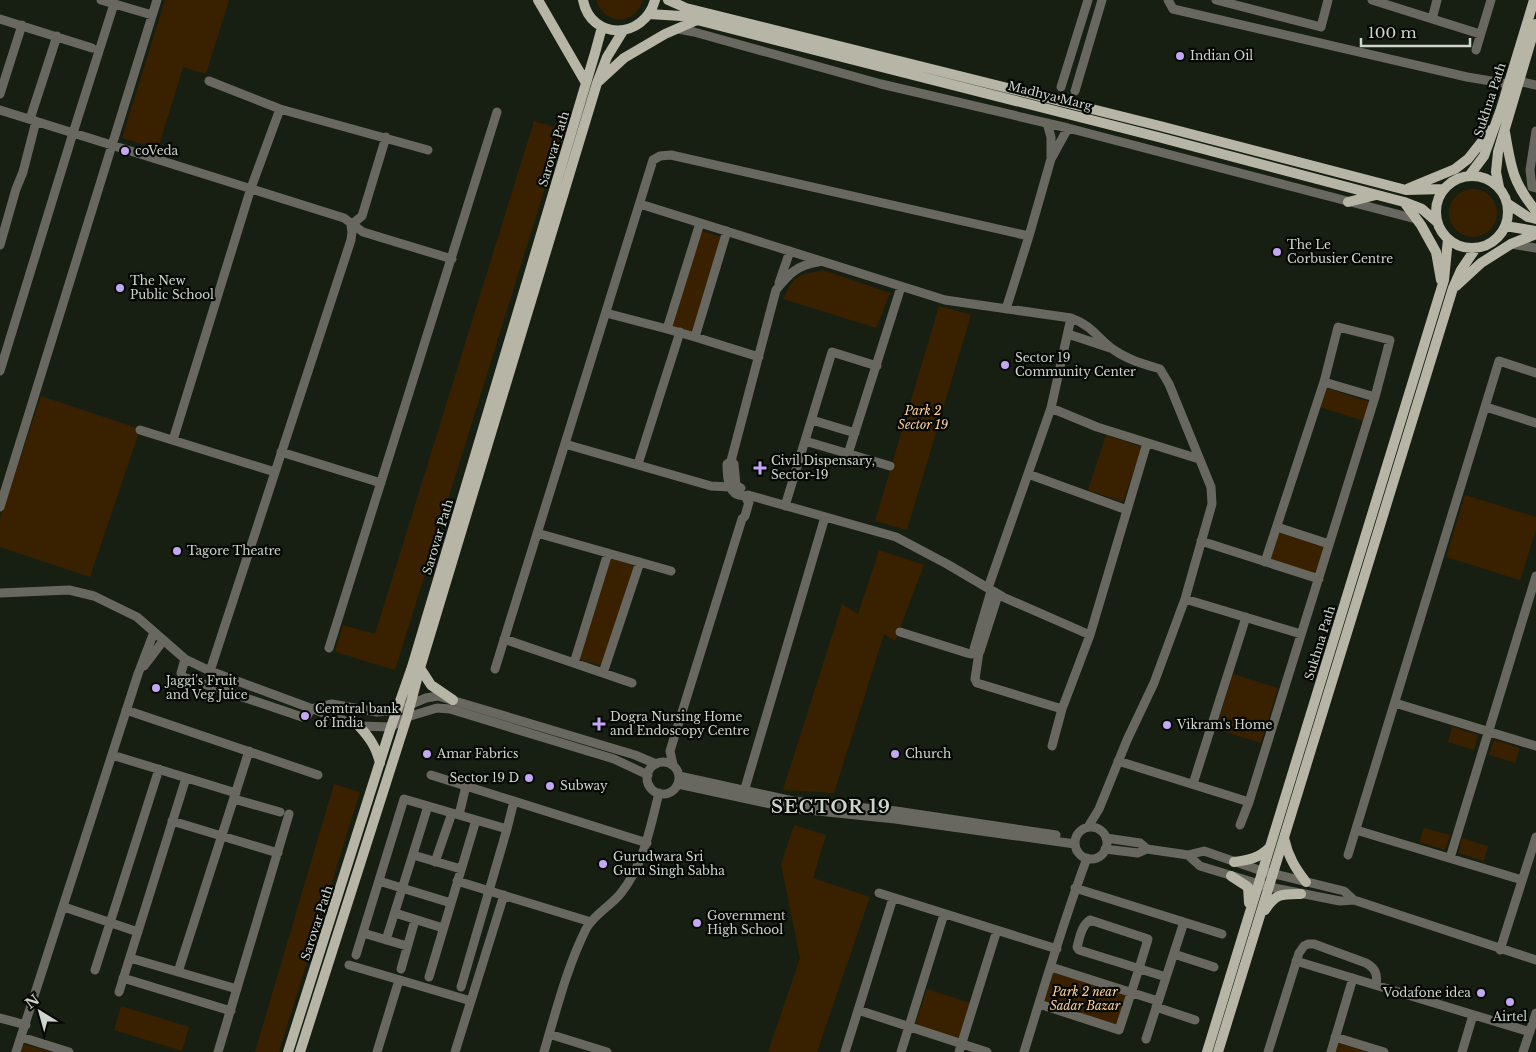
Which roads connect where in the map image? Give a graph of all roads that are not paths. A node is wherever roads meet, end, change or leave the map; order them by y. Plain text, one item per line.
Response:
1 (101, 0) edge
2 (157, 0) edge
3 (538, 0) edge
4 (583, 0) edge
5 (655, 0) edge
6 (668, 0) edge
7 (692, 0) edge
8 (1088, 0) edge
9 (1102, 0) edge
10 (1168, 0) edge
11 (1216, 0) edge
12 (1260, 0) edge
13 (1328, 0) edge
14 (1372, 0) edge
15 (1437, 0) edge
16 (1491, 0) edge
17 (1534, 0) edge
18 (1382, 2) edge
19 (114, 4) junction
20 (1257, 10) junction
21 (649, 14) junction
22 (152, 16) junction
23 (700, 16) junction
24 (0, 18) edge
25 (1432, 19) junction
26 (1536, 24) edge
27 (22, 25) junction
28 (602, 27) junction
29 (678, 29) junction
30 (623, 31) junction
31 (1480, 34) junction
32 (56, 36) junction
33 (92, 48) dead end
34 (1476, 50) dead end
35 (0, 61) edge
36 (10, 64) junction
37 (209, 81) dead end
38 (592, 83) junction
39 (1514, 83) junction
40 (1536, 85) edge
41 (1061, 87) dead end
42 (1075, 90) dead end
43 (0, 94) edge
44 (280, 109) junction
45 (0, 110) edge
46 (497, 112) dead end
47 (33, 120) junction
48 (1047, 123) junction
49 (1500, 126) junction
50 (1068, 128) junction
51 (1536, 130) edge
52 (72, 132) junction
53 (386, 137) junction
54 (112, 145) junction
55 (428, 150) dead end
56 (1051, 158) junction
57 (1469, 176) junction
58 (1499, 187) junction
59 (251, 188) junction
60 (1536, 188) edge
61 (1444, 189) junction
62 (1406, 190) junction
63 (1377, 194) junction
64 (1348, 202) junction
65 (1404, 202) junction
66 (640, 204) junction
67 (1508, 204) junction
68 (1536, 211) edge
69 (1416, 219) junction
70 (1536, 219) edge
71 (1437, 222) junction
72 (700, 223) junction
73 (351, 225) junction
74 (1506, 226) junction
75 (727, 231) junction
76 (1536, 233) edge
77 (1029, 236) junction
78 (1448, 240) junction
79 (1511, 244) junction
80 (0, 245) edge
81 (1476, 248) junction
82 (1536, 248) edge
83 (790, 251) junction
84 (452, 259) junction
85 (821, 261) junction
86 (901, 287) junction
87 (1448, 287) junction
88 (776, 290) junction
89 (1006, 309) junction
90 (606, 313) junction
91 (1071, 318) junction
92 (667, 329) junction
93 (680, 332) junction
94 (1068, 334) junction
95 (695, 337) junction
96 (1112, 349) junction
97 (759, 357) junction
98 (877, 366) junction
99 (0, 371) edge
100 (1536, 373) edge
101 (1324, 382) junction
102 (1375, 397) junction
103 (1486, 407) junction
104 (1051, 408) junction
105 (812, 420) junction
106 (1536, 423) edge
107 (140, 430) dead end
108 (855, 433) junction
109 (173, 440) junction
110 (805, 441) junction
111 (1147, 443) junction
112 (565, 444) junction
113 (282, 452) junction
114 (848, 454) junction
115 (1199, 459) junction
116 (638, 464) junction
117 (890, 466) dead end
118 (275, 472) junction
119 (1028, 474) junction
120 (381, 482) junction
121 (733, 486) junction
122 (748, 497) junction
123 (785, 506) junction
124 (0, 507) edge
125 (1127, 510) junction
126 (825, 517) junction
127 (1277, 527) junction
128 (537, 533) junction
129 (1202, 541) junction
130 (1329, 544) junction
131 (608, 553) junction
132 (640, 562) junction
133 (1265, 562) junction
134 (671, 570) dead end
135 (1319, 578) junction
136 (1535, 581) edge
137 (992, 591) junction
138 (0, 593) edge
139 (1185, 599) junction
140 (1246, 617) junction
141 (154, 632) junction
142 (900, 632) dead end
143 (1301, 634) junction
144 (1090, 635) junction
145 (504, 639) junction
146 (164, 640) junction
147 (329, 648) dead end
148 (977, 652) junction
149 (185, 659) junction
150 (574, 663) junction
151 (420, 668) junction
152 (495, 669) dead end
153 (210, 671) junction
154 (603, 673) junction
155 (138, 674) junction
156 (632, 683) dead end
157 (453, 700) junction
158 (1395, 703) junction
159 (410, 704) junction
160 (311, 709) junction
161 (1062, 709) junction
162 (126, 710) junction
163 (397, 710) junction
164 (484, 710) junction
165 (407, 717) junction
166 (480, 719) junction
167 (358, 726) junction
168 (391, 728) junction
169 (1488, 731) junction
170 (674, 738) junction
171 (1052, 746) dead end
172 (1536, 746) edge
173 (249, 752) junction
174 (615, 754) junction
175 (112, 755) junction
176 (1118, 761) junction
177 (659, 763) junction
178 (380, 764) junction
179 (673, 765) junction
180 (158, 769) junction
181 (318, 775) dead end
182 (431, 775) dead end
183 (648, 775) junction
184 (186, 778) junction
185 (678, 780) junction
186 (1193, 784) junction
187 (466, 786) junction
188 (659, 793) junction
189 (744, 794) junction
190 (235, 796) junction
191 (514, 801) junction
192 (1249, 802) junction
193 (428, 806) junction
194 (1099, 809) junction
195 (455, 814) junction
196 (476, 820) junction
197 (172, 821) junction
198 (1240, 826) dead end
199 (1088, 827) junction
200 (507, 829) junction
201 (1100, 830) junction
202 (1356, 830) junction
203 (222, 836) junction
204 (1284, 837) junction
205 (1536, 837) edge
206 (1106, 838) junction
207 (1075, 841) junction
208 (647, 843) junction
209 (1270, 847) junction
210 (1106, 849) junction
211 (1147, 849) junction
212 (278, 853) junction
213 (412, 855) junction
214 (1188, 855) junction
215 (1348, 855) dead end
216 (1087, 858) junction
217 (1450, 858) junction
218 (435, 862) junction
219 (1234, 862) junction
220 (461, 869) junction
221 (1268, 872) junction
222 (1231, 876) junction
223 (1522, 880) junction
224 (457, 881) junction
225 (379, 882) junction
226 (1306, 882) junction
227 (1264, 885) junction
228 (1075, 888) junction
229 (402, 889) junction
230 (489, 890) junction
231 (879, 893) dead end
232 (1301, 894) junction
233 (504, 895) junction
234 (893, 898) junction
235 (1354, 900) junction
236 (451, 903) junction
237 (64, 907) junction
238 (395, 913) junction
239 (944, 914) junction
240 (1248, 917) junction
241 (415, 920) junction
242 (110, 922) junction
243 (591, 922) junction
244 (1184, 922) junction
245 (1257, 924) junction
246 (443, 928) junction
247 (997, 930) junction
248 (138, 932) junction
249 (363, 933) junction
250 (1222, 934) dead end
251 (386, 940) junction
252 (408, 946) junction
253 (1057, 949) junction
254 (1500, 950) junction
255 (1174, 954) junction
256 (356, 955) dead end
257 (130, 958) junction
258 (1536, 960) edge
259 (1296, 961) junction
260 (349, 965) dead end
261 (1051, 967) junction
262 (1214, 967) dead end
263 (401, 969) dead end
264 (1139, 969) junction
265 (95, 970) dead end
266 (178, 972) junction
267 (429, 977) dead end
268 (123, 978) junction
269 (1166, 978) junction
270 (1353, 978) junction
271 (399, 980) junction
272 (1376, 985) junction
273 (461, 987) dead end
274 (237, 989) junction
275 (119, 992) dead end
276 (1131, 993) junction
277 (471, 1001) junction
278 (1039, 1004) junction
279 (1157, 1004) junction
280 (858, 1010) junction
281 (231, 1011) junction
282 (1536, 1013) edge
283 (1474, 1015) junction
284 (0, 1018) edge
285 (1195, 1020) dead end
286 (26, 1025) junction
287 (909, 1027) junction
288 (1530, 1032) junction
289 (549, 1034) junction
290 (21, 1037) junction
291 (1335, 1037) junction
292 (1146, 1039) dead end
293 (960, 1048) edge
294 (64, 1051) edge
295 (16, 1052) edge
296 (218, 1052) edge
297 (288, 1052) edge
298 (300, 1052) edge
299 (376, 1052) edge
300 (455, 1052) edge
301 (544, 1052) edge
302 (607, 1052) edge
303 (845, 1052) edge
304 (901, 1052) edge
305 (987, 1052) edge
306 (1024, 1052) edge
307 (1207, 1052) edge
308 (1218, 1052) edge
309 (1268, 1052) edge
310 (1331, 1052) edge
311 (1384, 1052) edge
312 (1462, 1052) edge
313 (1524, 1052) edge

1 - 19 street
2 - 22 street
3 - 38 main road
4 - 28 main road
5 - 21 main road
6 - 23 main road, Madhya Marg
7 - 23 main road
8 - 41 street
9 - 42 street
10 - 39 street
11 - 20 street
12 - 20 street
13 - 20 street
14 - 18 street
15 - 25 street
16 - 31 street
17 - 39 main road, Sukhna Path
18 - 25 street
19 - 22 street
19 - 52 street
21 - 23 main road, Madhya Marg
21 - 30 main road
22 - 54 street
23 - 29 main road
23 - 62 main road, Madhya Marg
23 - 63 main road, Madhya Marg
24 - 27 street
25 - 31 street
26 - 39 main road, Sukhna Path
27 - 32 street
27 - 36 street
28 - 30 main road
28 - 38 main road, Sarovar Path
29 - 38 main road
29 - 48 street
30 - 38 main road, Sarovar Path
31 - 34 street
32 - 33 street
32 - 47 street
35 - 36 street
36 - 43 street
37 - 44 street
38 - 151 main road, Sarovar Path
38 - 163 main road, Sarovar Path
39 - 40 street
39 - 49 main road, Sukhna Path
44 - 53 street
44 - 59 street
45 - 47 street
46 - 84 street
47 - 52 street
47 - 80 street
48 - 50 street
48 - 56 street
49 - 57 main road, Sukhna Path
49 - 58 main road, Sukhna Path
49 - 62 main road
49 - 68 main road
50 - 56 street
50 - 64 street
51 - 60 street
52 - 54 street
52 - 99 street
53 - 55 street
53 - 73 street
54 - 59 street
54 - 124 street
56 - 77 street
57 - 58 main road
57 - 61 main road
58 - 67 main road
59 - 73 street
59 - 109 street
61 - 62 main road, Madhya Marg
61 - 71 main road
63 - 64 main road
63 - 65 main road, Madhya Marg
64 - 69 street
65 - 69 main road
65 - 71 main road, Madhya Marg
66 - 72 street
66 - 77 street
66 - 90 street
67 - 70 main road
67 - 74 main road
69 - 87 main road
71 - 78 main road
72 - 75 street
72 - 92 street
73 - 84 street
73 - 113 street
74 - 76 main road
74 - 81 main road
75 - 83 street
75 - 95 street
76 - 79 main road
77 - 89 street
78 - 81 main road
78 - 87 main road, Sukhna Path
79 - 82 street
79 - 87 main road
81 - 87 main road, Sukhna Path
83 - 85 street
83 - 88 street
84 - 120 street
85 - 86 street
85 - 88 street
86 - 89 street
86 - 98 street
87 - 204 main road, Sukhna Path
87 - 209 main road, Sukhna Path
88 - 97 street
89 - 91 street
90 - 92 street
90 - 112 street
91 - 94 street
91 - 96 street
92 - 93 street
93 - 95 street
93 - 116 street
94 - 96 street
94 - 104 street
95 - 97 street
96 - 115 street
97 - 121 street
98 - 105 street
98 - 108 street
100 - 103 street
101 - 102 street
101 - 102 street
101 - 127 street
102 - 130 street
103 - 106 street
103 - 158 street
104 - 111 street
104 - 119 street
105 - 108 street
105 - 110 street
107 - 109 street
108 - 114 street
109 - 118 street
110 - 114 street
110 - 123 street
111 - 115 street
111 - 125 street
112 - 116 street
112 - 128 street
113 - 118 street
113 - 120 street
114 - 117 street
115 - 129 street
116 - 121 street
118 - 153 street
119 - 125 street
119 - 137 street
120 - 147 street
121 - 122 street
122 - 123 street
122 - 170 street
123 - 126 street
125 - 144 street
126 - 137 street
126 - 189 street
127 - 130 street
127 - 133 street
128 - 131 street
128 - 145 street
129 - 133 street
129 - 139 street
130 - 135 street
131 - 132 street
131 - 150 street
132 - 134 street
132 - 154 street
133 - 135 street
135 - 143 street
136 - 169 street
137 - 144 street
137 - 148 street
138 - 141 street
139 - 140 street
139 - 176 street
140 - 143 street
140 - 186 street
141 - 146 street
141 - 155 street
142 - 148 street
143 - 192 street
144 - 161 street
145 - 150 street
145 - 152 street
146 - 149 street
146 - 155 street
148 - 161 street
149 - 153 street
149 - 160 street
150 - 154 street
151 - 157 main road
151 - 159 main road, Sarovar Path
153 - 160 street
154 - 156 street
155 - 162 street
157 - 159 street
157 - 164 street
158 - 169 street
158 - 202 street
159 - 163 street
159 - 165 main road, Sarovar Path
160 - 163 street
160 - 167 street
161 - 171 street
162 - 173 street
162 - 175 street
163 - 168 main road, Sarovar Path
164 - 166 street
164 - 174 street
165 - 166 street
165 - 168 street
165 - 298 main road, Sarovar Path
166 - 174 street
167 - 168 street
167 - 178 main road
168 - 178 main road, Sarovar Path
169 - 172 street
169 - 217 street
170 - 177 street
170 - 179 street
173 - 181 street
173 - 190 street
174 - 177 street
174 - 183 street
175 - 180 street
175 - 237 street
176 - 186 street
176 - 194 street
177 - 179 street
177 - 183 street
178 - 297 main road, Sarovar Path
179 - 185 street
180 - 184 street
180 - 242 street
182 - 187 street
183 - 188 street
184 - 190 street
184 - 197 street
185 - 188 street
185 - 189 street
186 - 192 street
187 - 191 street
187 - 195 street
188 - 208 street
189 - 207 street
190 - 203 street
190 - 212 street
191 - 200 street
191 - 208 street
192 - 198 street
193 - 195 street
193 - 213 street
193 - 225 street
194 - 199 street
194 - 201 street
195 - 196 street
195 - 218 street
196 - 200 street
196 - 220 street
197 - 203 street
197 - 248 street
199 - 201 street
199 - 207 street
200 - 230 street
201 - 206 street
202 - 215 street
202 - 217 street
203 - 212 street
203 - 266 street
204 - 221 main road, Sukhna Path
204 - 226 main road
205 - 223 street
206 - 210 street
206 - 211 street
207 - 216 street
208 - 243 street
209 - 219 main road
209 - 221 main road, Sukhna Path
210 - 211 street
210 - 216 street
211 - 214 street
212 - 274 street
213 - 218 street
213 - 229 street
214 - 219 street
214 - 222 street
216 - 228 street
217 - 223 street
218 - 220 street
219 - 221 street
220 - 224 street
221 - 226 street
221 - 227 main road, Sukhna Path
222 - 227 street
222 - 240 main road
223 - 254 street
224 - 230 street
224 - 236 street
225 - 229 street
225 - 249 street
226 - 235 street
227 - 232 street
227 - 240 main road, Sukhna Path
227 - 245 main road, Sukhna Path
228 - 244 street
228 - 253 street
229 - 236 street
229 - 238 street
230 - 233 street
230 - 273 street
231 - 234 street
232 - 235 street
232 - 245 main road
233 - 243 street
233 - 277 street
234 - 239 street
234 - 280 street
235 - 254 street
236 - 246 street
237 - 242 street
237 - 286 street
238 - 241 street
238 - 251 street
239 - 247 street
239 - 287 street
240 - 307 main road, Sukhna Path
241 - 246 street
241 - 252 street
242 - 248 street
242 - 265 street
243 - 289 street
244 - 250 street
244 - 255 street
245 - 308 main road, Sukhna Path
246 - 267 street
247 - 253 street
247 - 293 street
248 - 257 street
249 - 251 street
249 - 256 street
251 - 252 street
252 - 263 street
253 - 261 street
254 - 258 street
255 - 262 street
255 - 269 street
257 - 266 street
257 - 268 street
259 - 270 street
259 - 272 street
259 - 309 street
260 - 271 street
261 - 276 street
261 - 278 street
264 - 264 street
264 - 269 street
264 - 276 street
266 - 274 street
268 - 275 street
268 - 281 street
269 - 279 street
270 - 272 street
270 - 291 street
271 - 277 street
271 - 299 street
272 - 283 street
274 - 281 street
276 - 278 street
276 - 279 street
277 - 300 street
278 - 306 street
279 - 285 street
279 - 292 street
280 - 287 street
280 - 303 street
281 - 296 street
282 - 288 street
283 - 288 street
283 - 312 street
284 - 286 street
286 - 290 street
287 - 293 street
287 - 304 street
288 - 313 street
289 - 301 street
289 - 302 street
290 - 294 street
290 - 295 street
291 - 310 street
291 - 311 street
293 - 305 street

